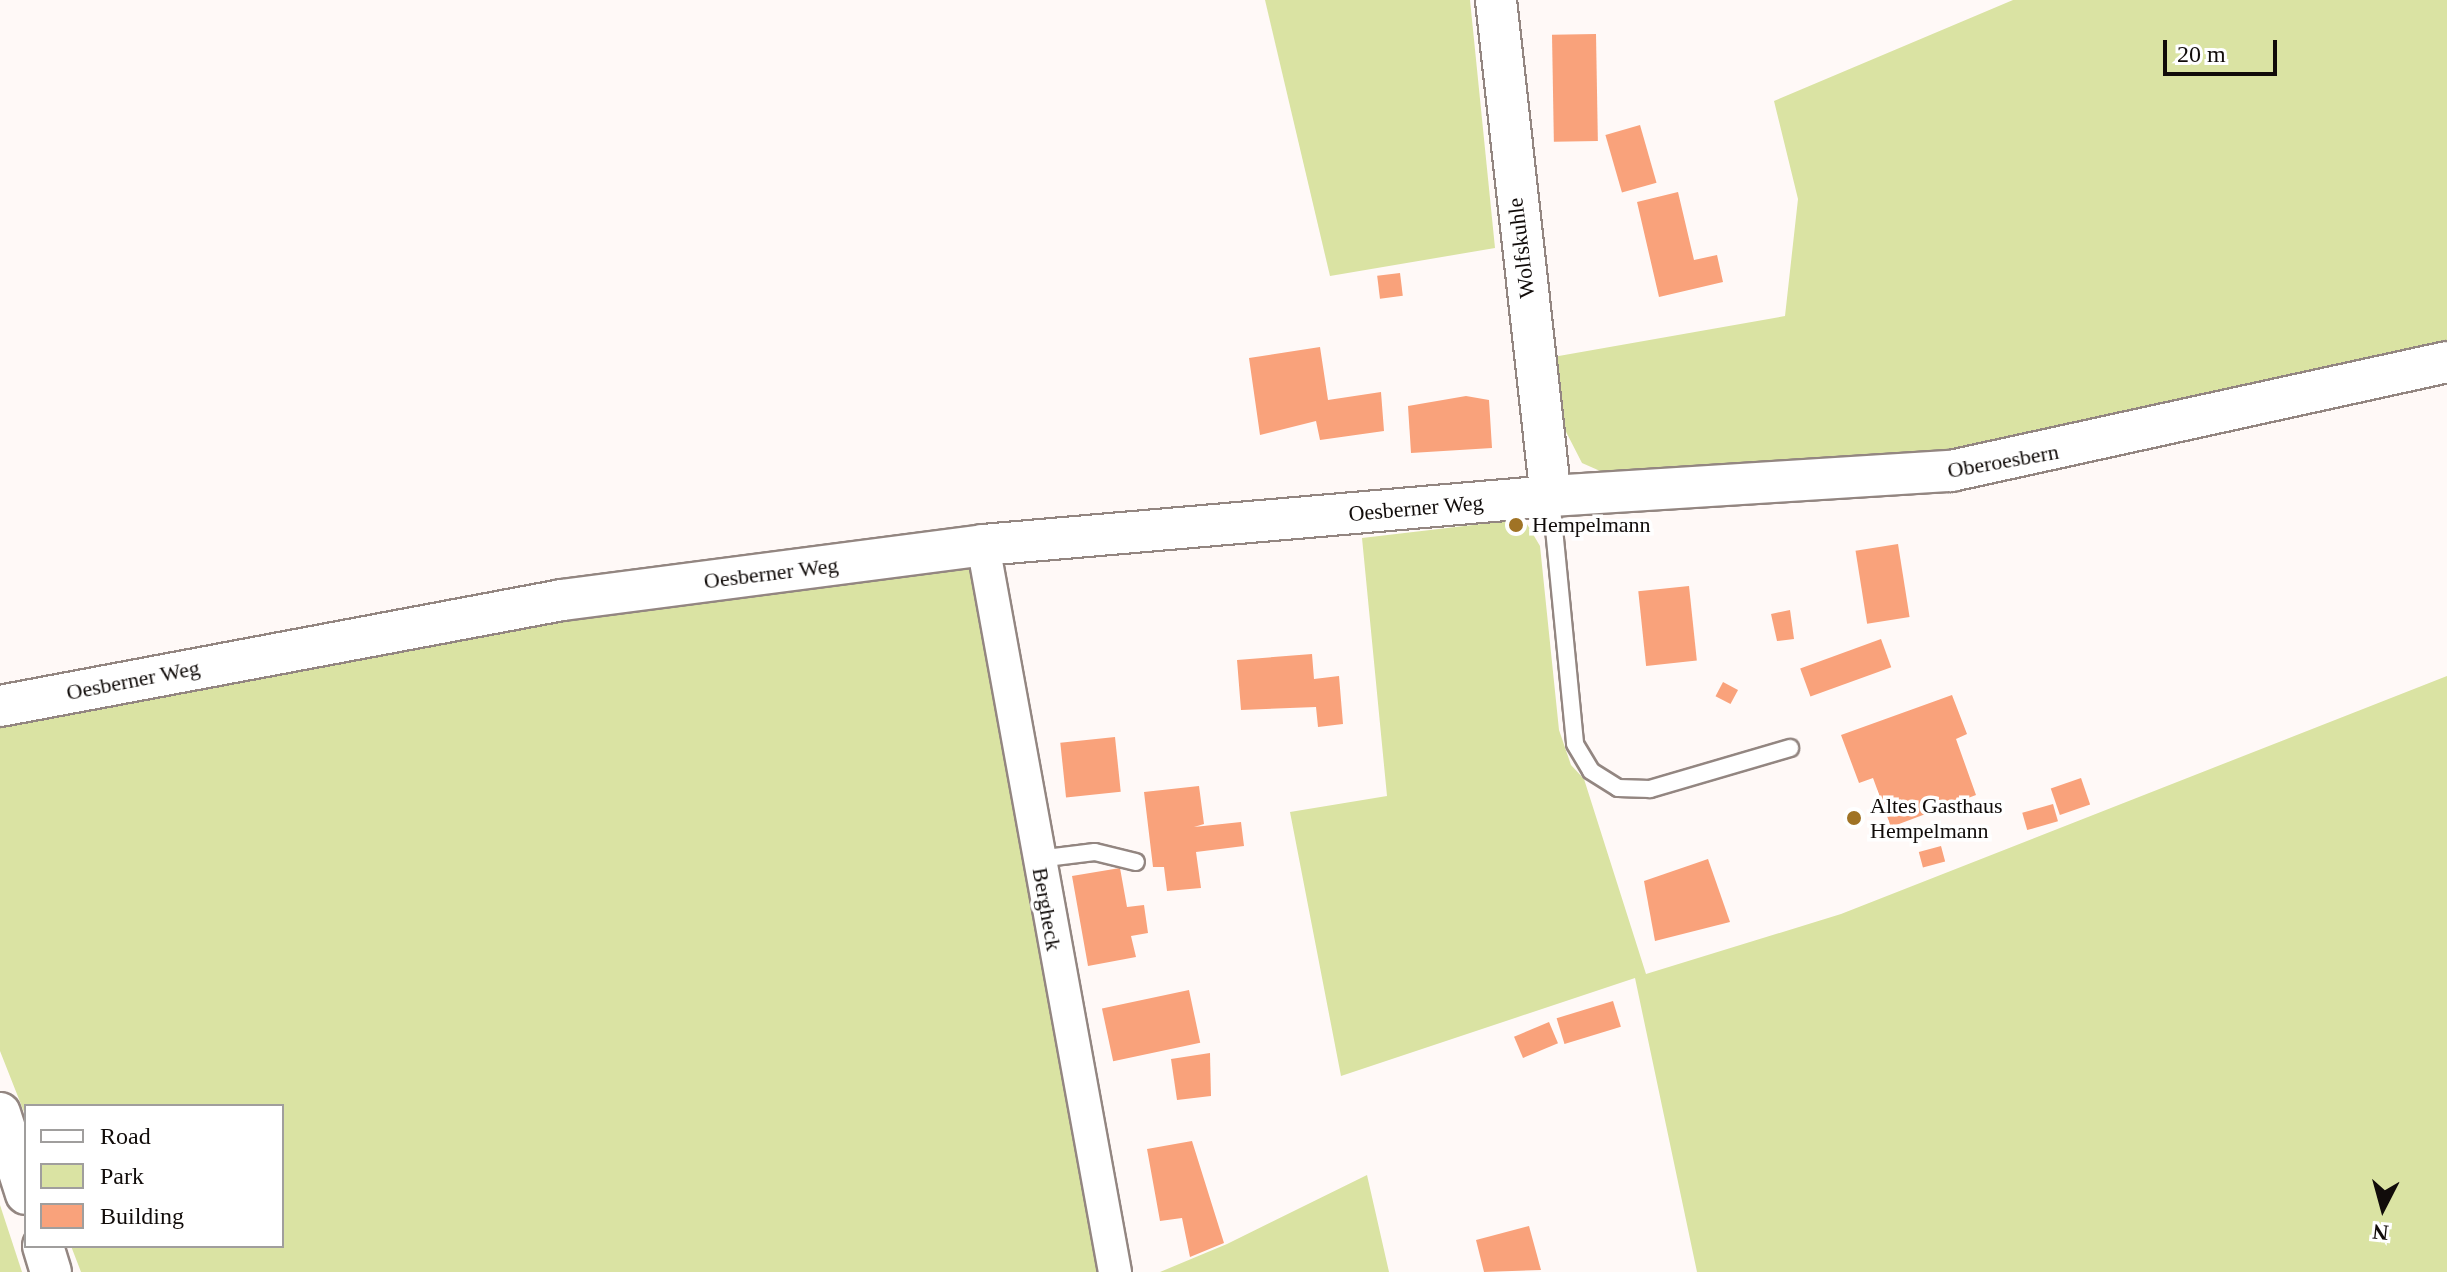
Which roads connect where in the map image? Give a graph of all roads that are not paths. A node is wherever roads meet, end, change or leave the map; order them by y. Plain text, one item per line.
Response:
1 (1496, 0) edge
2 (2447, 362) edge
3 (1551, 496) junction
4 (983, 545) junction
5 (0, 706) edge
6 (1790, 748) dead end
7 (1038, 859) junction
8 (1136, 862) dead end
9 (0, 1113) edge
10 (24, 1188) edge
11 (44, 1248) edge
12 (51, 1272) edge
13 (1115, 1272) edge

1 - 3 street, Wolfskuhle
2 - 3 street, Oberoesbern
3 - 4 street, Oesberner Weg
3 - 6 lane
4 - 5 street, Oesberner Weg
4 - 7 street, Bergheck
7 - 8 lane
7 - 13 street, Bergheck
9 - 10 street
11 - 12 street

